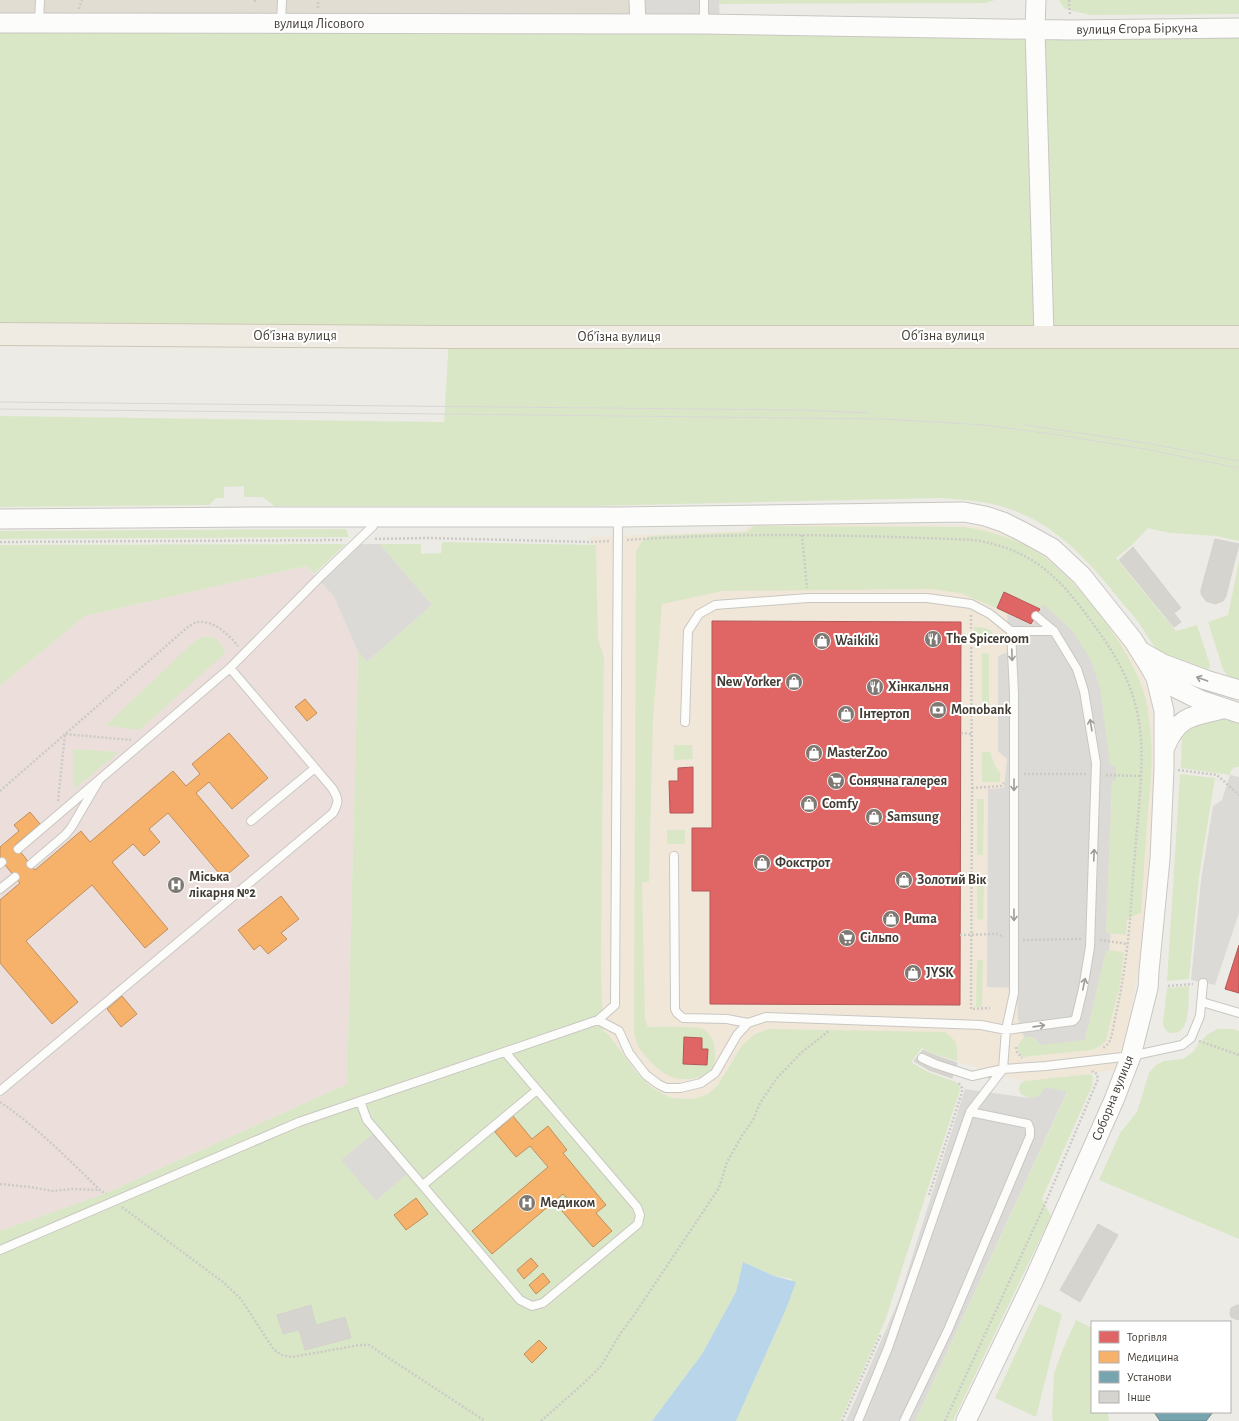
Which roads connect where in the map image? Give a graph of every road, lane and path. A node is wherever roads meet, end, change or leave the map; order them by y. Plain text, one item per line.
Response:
1 (40, 0) edge
2 (282, 0) edge
3 (637, 0) edge
4 (704, 0) edge
5 (1036, 0) edge
6 (0, 23) edge
7 (39, 23) junction
8 (281, 24) junction
9 (638, 24) junction
10 (704, 24) junction
11 (1239, 28) edge
12 (1035, 29) junction
13 (0, 334) edge
14 (1044, 336) junction
15 (1239, 337) edge
16 (373, 517) junction
17 (618, 518) junction
18 (0, 519) edge
19 (802, 535) junction
20 (360, 539) junction
21 (617, 540) junction
22 (0, 542) edge
23 (808, 598) junction
24 (971, 604) junction
25 (1036, 616) dead end
26 (1011, 630) junction
27 (1054, 631) junction
28 (1140, 650) junction
29 (244, 654) junction
30 (230, 668) junction
31 (1156, 678) junction
32 (1239, 690) edge
33 (1231, 711) edge
34 (685, 722) dead end
35 (65, 734) junction
36 (961, 734) dead end
37 (972, 734) junction
38 (145, 741) junction
39 (1164, 750) junction
40 (315, 768) junction
41 (1164, 769) junction
42 (1014, 774) junction
43 (1096, 774) junction
44 (1141, 776) junction
45 (100, 778) junction
46 (972, 788) junction
47 (0, 791) edge
48 (1239, 795) edge
49 (57, 815) junction
50 (251, 821) dead end
51 (18, 849) dead end
52 (674, 856) dead end
53 (31, 864) dead end
54 (15, 877) dead end
55 (0, 889) edge
56 (960, 935) dead end
57 (970, 935) junction
58 (1091, 938) junction
59 (1014, 940) junction
60 (1128, 944) junction
61 (1203, 983) joint
62 (1168, 986) dead end
63 (1202, 1002) junction
64 (990, 1008) dead end
65 (1239, 1013) edge
66 (598, 1020) junction
67 (841, 1020) junction
68 (748, 1024) junction
69 (1006, 1030) junction
70 (1191, 1038) junction
71 (1016, 1045) dead end
72 (1098, 1051) dead end
73 (505, 1052) junction
74 (1239, 1055) edge
75 (1131, 1056) junction
76 (922, 1058) dead end
77 (1025, 1059) dead end
78 (1003, 1069) junction
79 (1089, 1071) dead end
80 (956, 1080) dead end
81 (538, 1090) junction
82 (0, 1091) edge
83 (360, 1101) junction
84 (0, 1102) edge
85 (970, 1112) junction
86 (0, 1184) edge
87 (422, 1185) junction
88 (100, 1190) junction
89 (114, 1201) junction
90 (927, 1201) dead end
91 (0, 1250) edge
92 (883, 1328) dead end
93 (485, 1421) edge
94 (541, 1421) edge
95 (842, 1421) edge
96 (858, 1421) edge
97 (904, 1421) edge
98 (945, 1421) edge
99 (966, 1421) edge

1 - 7 lane
2 - 8 lane
3 - 9 street
4 - 10 lane
5 - 12 street
6 - 7 street, вулиця Лісового
7 - 8 street, вулиця Лісового
8 - 9 street, вулиця Лісового
9 - 10 street, вулиця Лісового
10 - 12 street, вулиця Єгора Біркуна
11 - 12 street, вулиця Єгора Біркуна
12 - 14 street
13 - 14 main road, Обʼїзна вулиця
14 - 15 main road, Обʼїзна вулиця
16 - 17 street
16 - 18 street
16 - 20 lane
17 - 21 lane
17 - 28 street
19 - 21 path
19 - 23 path
19 - 44 path
20 - 21 path
20 - 22 path
20 - 29 lane
21 - 66 lane
23 - 24 lane
23 - 34 lane
24 - 26 lane
24 - 37 path
25 - 27 lane
26 - 27 lane
26 -> 42 lane
43 -> 27 lane
28 - 31 street, Соборна вулиця
32 -> 28 street
29 - 30 lane
29 - 35 path
30 - 38 lane
30 - 40 lane
31 - 33 street
31 - 39 street, Соборна вулиця
33 - 39 street
35 - 38 path
35 - 47 path
35 - 49 path
36 - 37 path
37 - 46 path
38 - 45 lane
39 - 41 street, Соборна вулиця
40 - 50 lane
40 - 82 lane
41 - 48 path
41 - 75 street, Соборна вулиця
42 - 43 path
42 - 46 path
42 -> 59 lane
43 - 44 path
58 -> 43 lane
44 - 60 path
45 - 49 lane
45 - 53 lane
46 - 57 path
49 - 51 lane
52 - 68 lane
54 - 55 lane
56 - 57 path
57 - 59 path
57 - 64 path
58 - 59 path
58 - 60 path
69 -> 58 lane
59 - 69 lane
60 - 72 path
61 - 62 path
61 - 63 lane
63 - 65 lane
63 - 70 lane
66 - 68 lane
66 - 73 lane
67 - 68 lane
67 - 69 lane
67 - 94 path
69 - 78 lane
70 - 74 path
70 - 75 lane
71 - 77 path
73 - 81 lane
73 - 83 lane
75 - 78 lane
75 - 99 street, Соборна вулиця
76 - 78 lane
78 - 85 lane
79 - 98 path
80 - 90 path
81 - 87 lane
81 - 87 lane
83 - 87 lane
83 - 89 lane
84 - 88 path
85 - 96 lane
85 - 97 lane
86 - 88 path
88 - 89 path
89 - 91 lane
89 - 93 path
92 - 95 path

